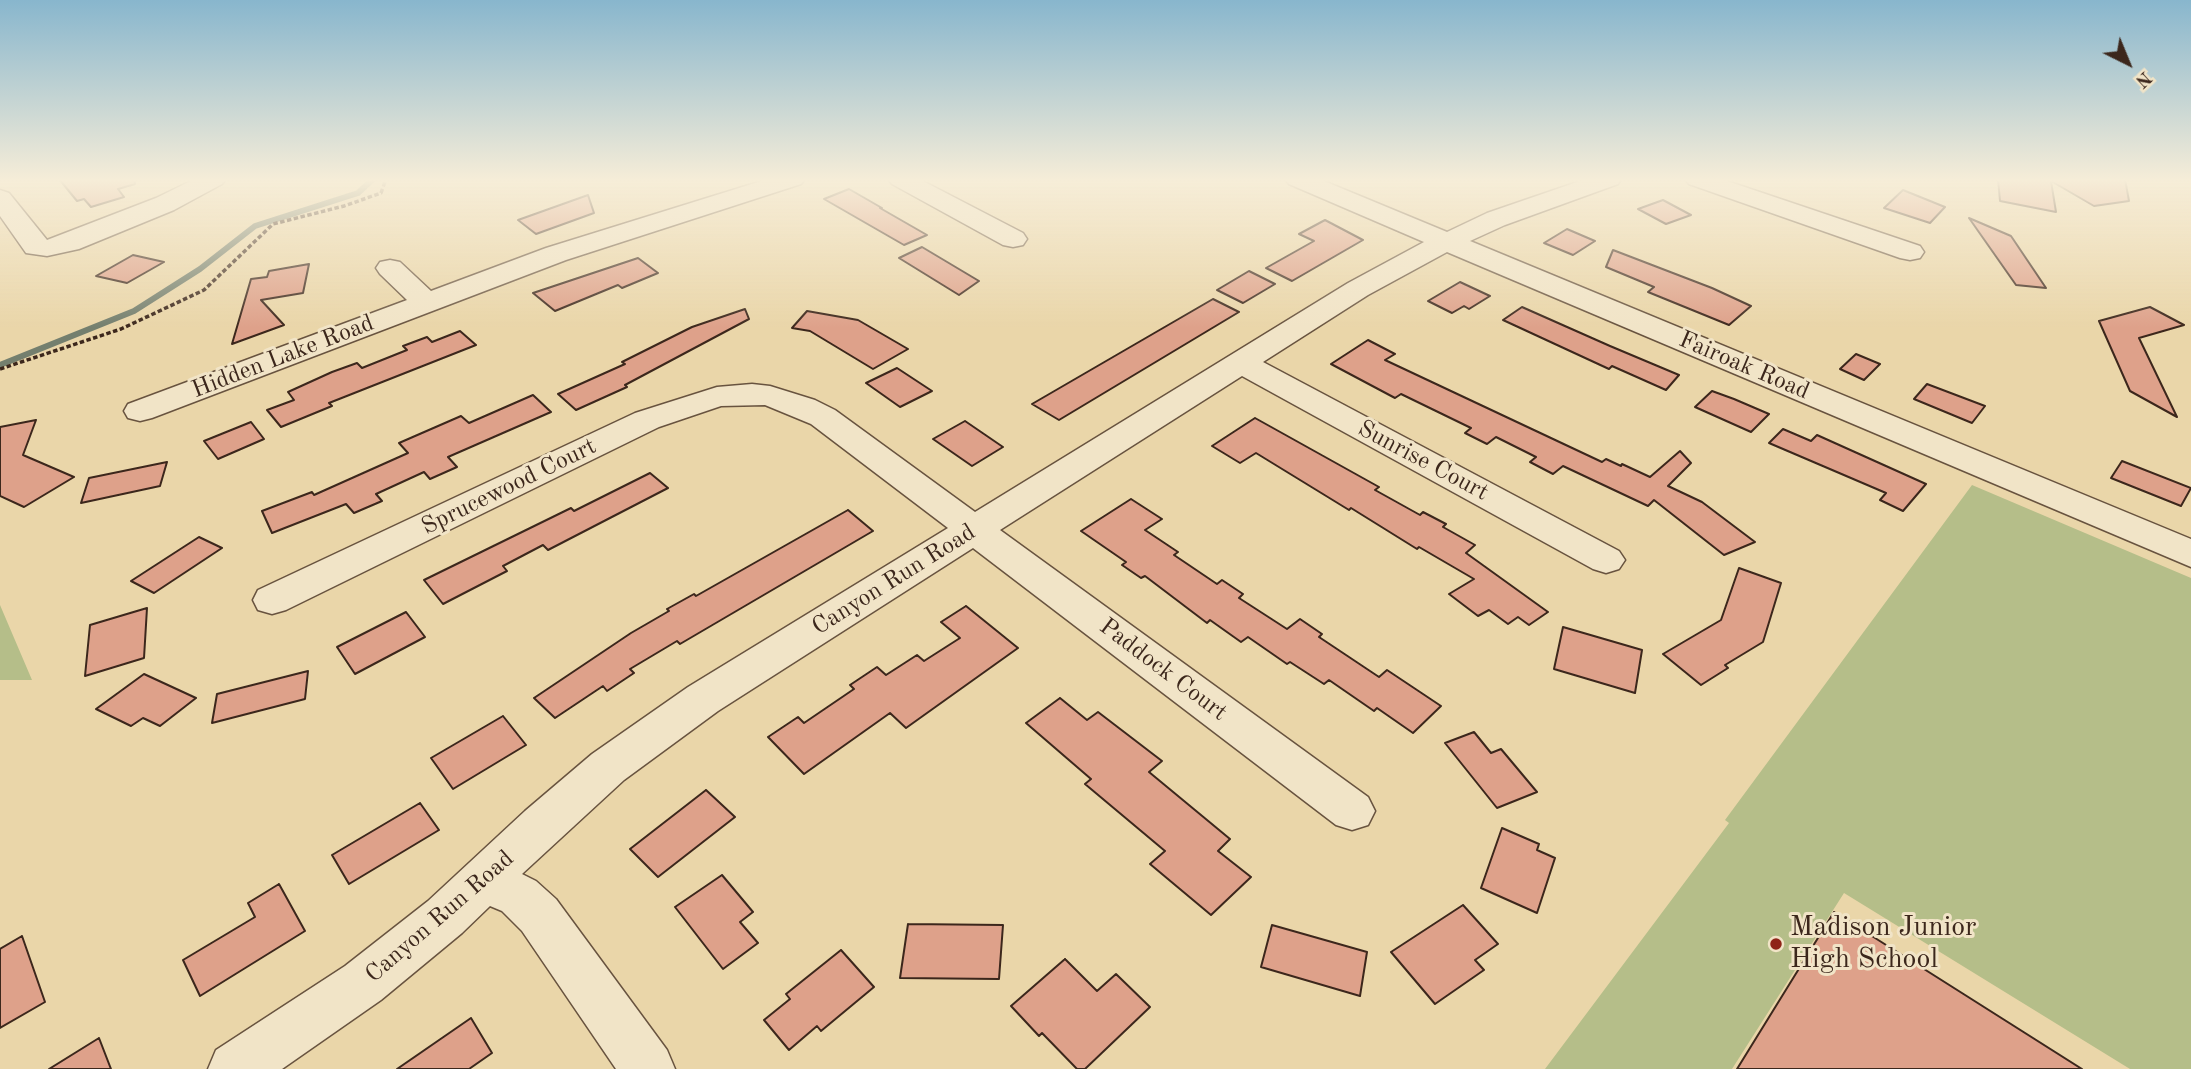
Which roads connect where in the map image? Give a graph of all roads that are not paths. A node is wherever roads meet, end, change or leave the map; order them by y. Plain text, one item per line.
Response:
1 (23, 229) edge
2 (104, 229) edge
3 (629, 229) edge
4 (994, 229) edge
5 (1417, 229) edge
6 (1475, 229) edge
7 (1844, 229) edge
8 (1013, 239) dead end
9 (1446, 241) junction
10 (1910, 252) dead end
11 (390, 268) dead end
12 (426, 302) junction
13 (1240, 362) junction
14 (140, 411) dead end
15 (973, 530) junction
16 (2191, 554) edge
17 (1606, 560) dead end
18 (272, 600) dead end
19 (1352, 811) dead end
20 (485, 881) junction
21 (235, 1069) edge
22 (648, 1069) edge

1 - 2 street
3 - 12 street, Hidden Lake Road
4 - 8 street
5 - 9 street, Fairoak Road
6 - 9 street, Canyon Run Road
7 - 10 street
9 - 13 street, Canyon Run Road
9 - 16 street, Fairoak Road
11 - 12 street
12 - 14 street, Hidden Lake Road
13 - 15 street, Canyon Run Road
13 - 17 street, Sunrise Court
15 - 18 street, Sprucewood Court
15 - 19 street, Paddock Court
15 - 20 street, Canyon Run Road
20 - 21 street, Canyon Run Road
20 - 22 street

